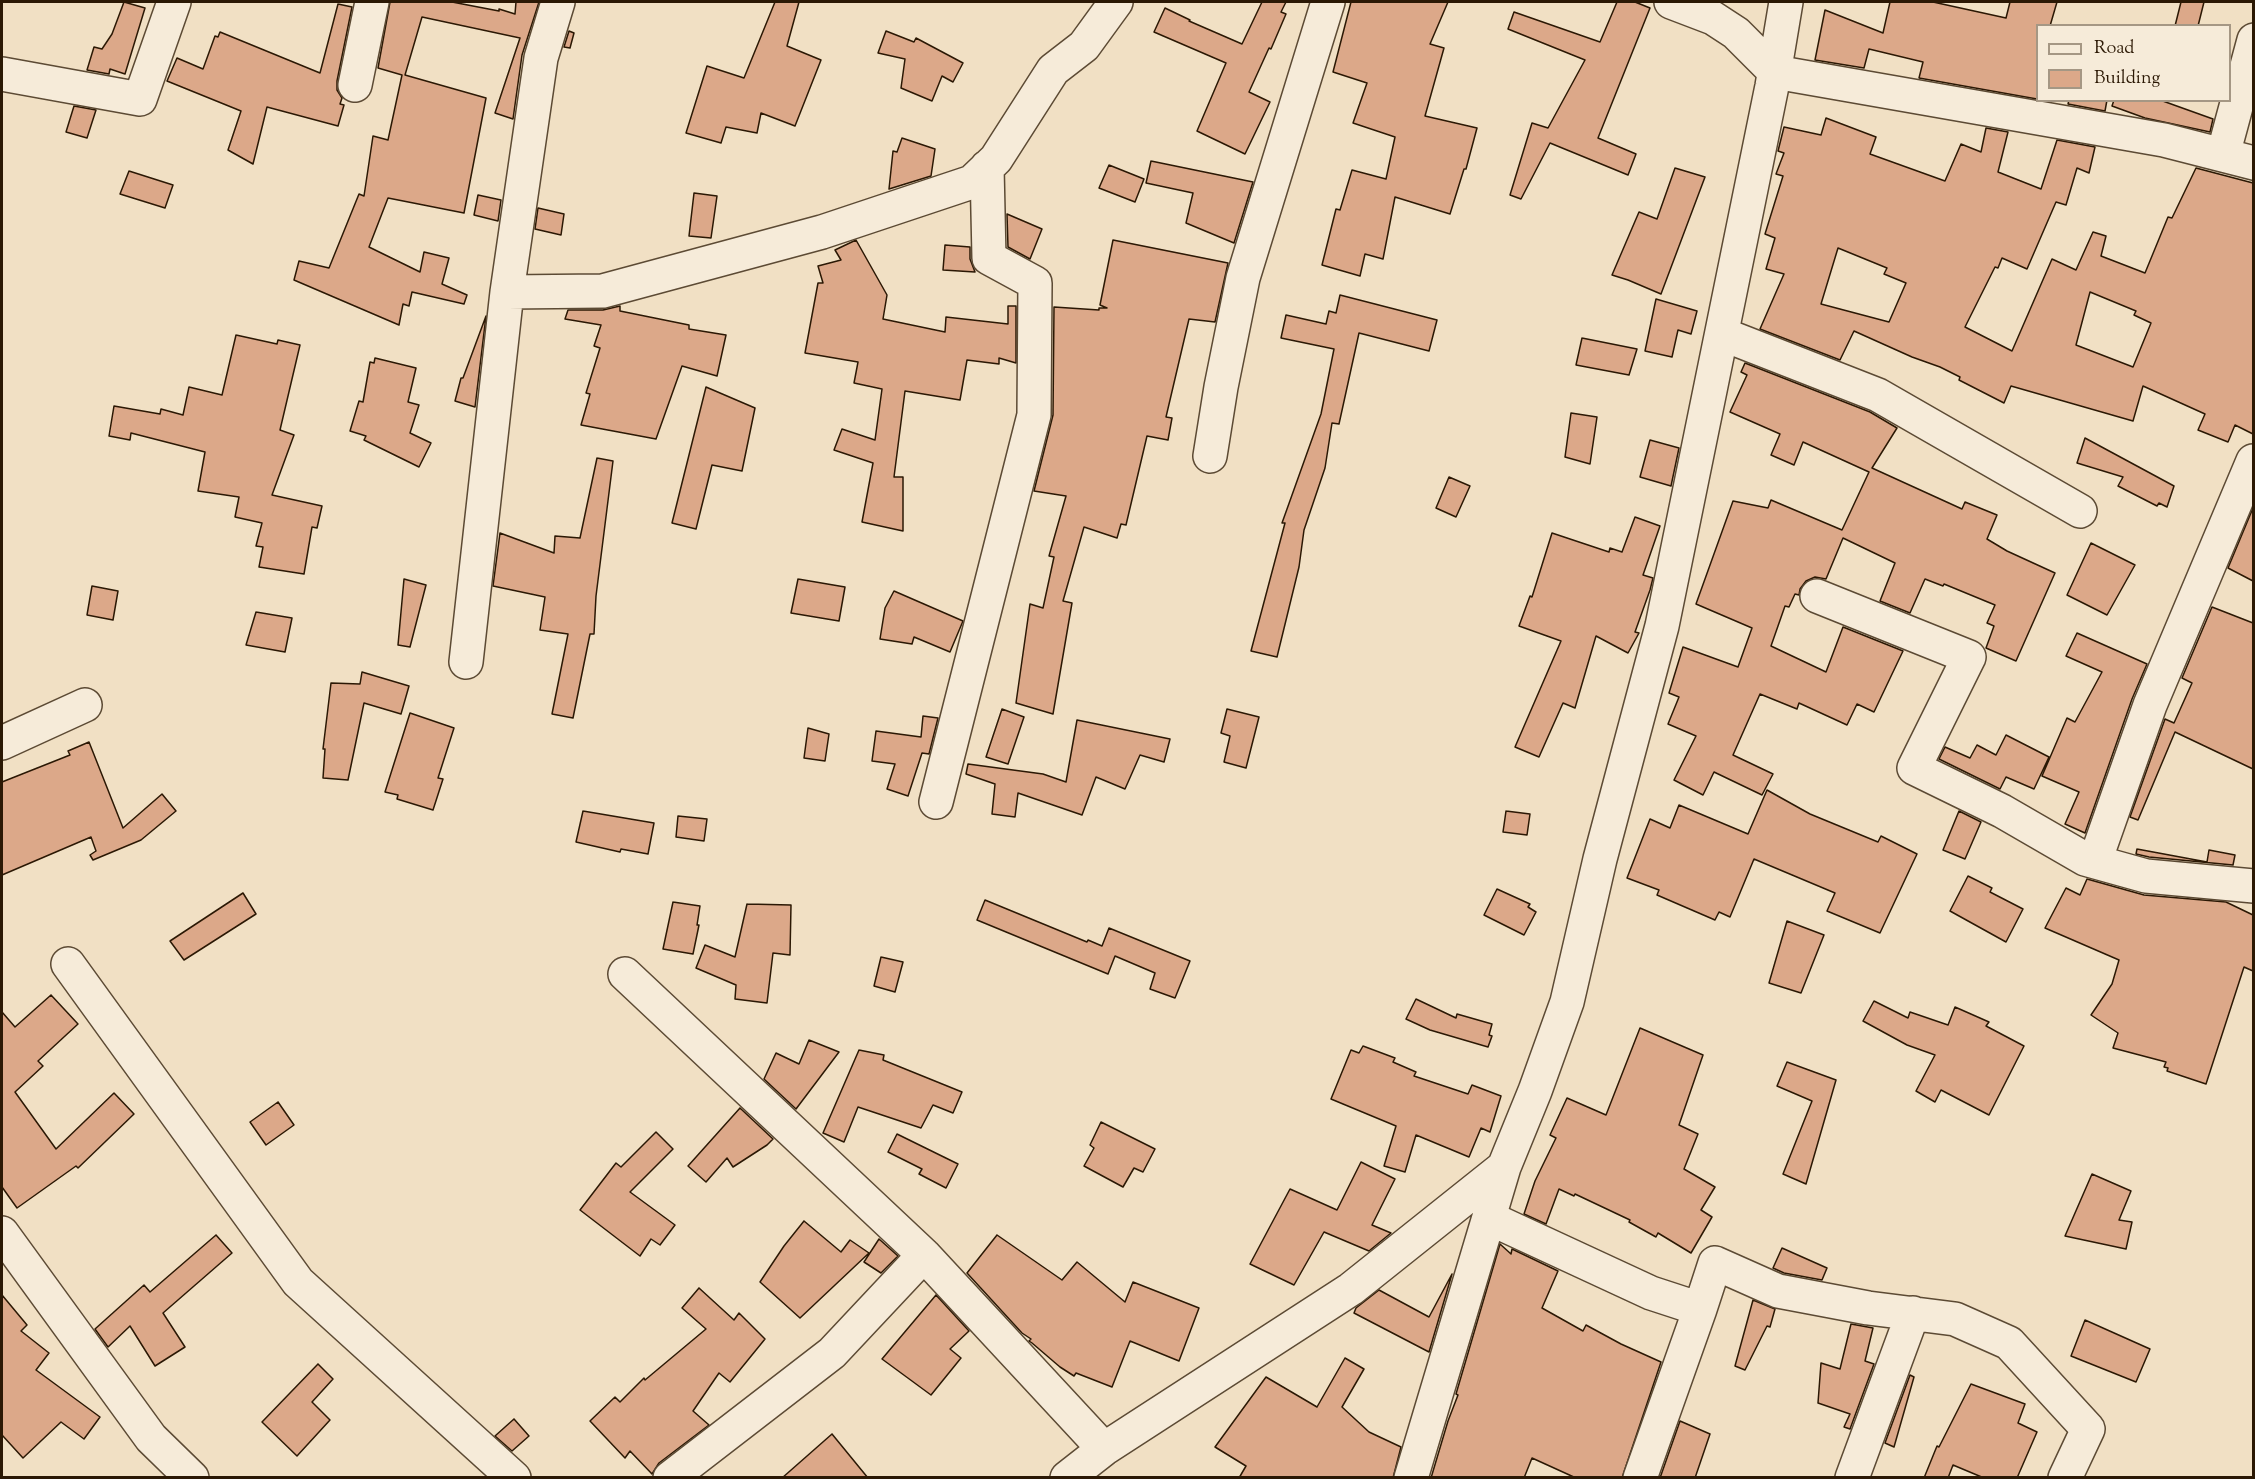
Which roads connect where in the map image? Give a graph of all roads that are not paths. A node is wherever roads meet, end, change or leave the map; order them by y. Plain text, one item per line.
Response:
1 (174, 2) edge
2 (372, 2) edge
3 (558, 2) edge
4 (1116, 2) edge
5 (1328, 2) edge
6 (1671, 2) edge
7 (1786, 2) edge
8 (2253, 40) edge
9 (1775, 72) junction
10 (2, 74) edge
11 (355, 86) dead end
12 (2238, 159) edge
13 (987, 167) junction
14 (507, 292) junction
15 (1722, 334) junction
16 (1210, 456) dead end
17 (2253, 461) edge
18 (2080, 511) dead end
19 (1817, 596) dead end
20 (466, 662) dead end
21 (85, 705) dead end
22 (2, 743) edge
23 (936, 802) dead end
24 (2095, 861) junction
25 (2253, 886) edge
26 (68, 964) dead end
27 (625, 974) dead end
28 (1504, 1167) junction
29 (1489, 1218) junction
30 (2, 1233) edge
31 (924, 1255) junction
32 (1700, 1308) junction
33 (1913, 1313) junction
34 (1091, 1466) edge
35 (192, 1478) edge
36 (514, 1478) edge
37 (670, 1478) edge
38 (1411, 1478) edge
39 (1640, 1478) edge
40 (1852, 1478) edge
41 (2065, 1478) edge

1 - 10 street
2 - 11 street
3 - 14 street
4 - 13 street
5 - 16 street
6 - 9 street
7 - 9 street
8 - 12 street
9 - 12 street
9 - 15 street
13 - 14 street
13 - 23 street
14 - 20 street
15 - 18 street
15 - 28 street
17 - 24 street
19 - 24 street
21 - 22 street
24 - 25 street
26 - 36 street
27 - 31 street
28 - 29 street
28 - 34 street
29 - 32 street
29 - 38 street
30 - 35 street
31 - 34 street
31 - 37 street
32 - 33 street
32 - 39 street
33 - 40 street
33 - 41 street

